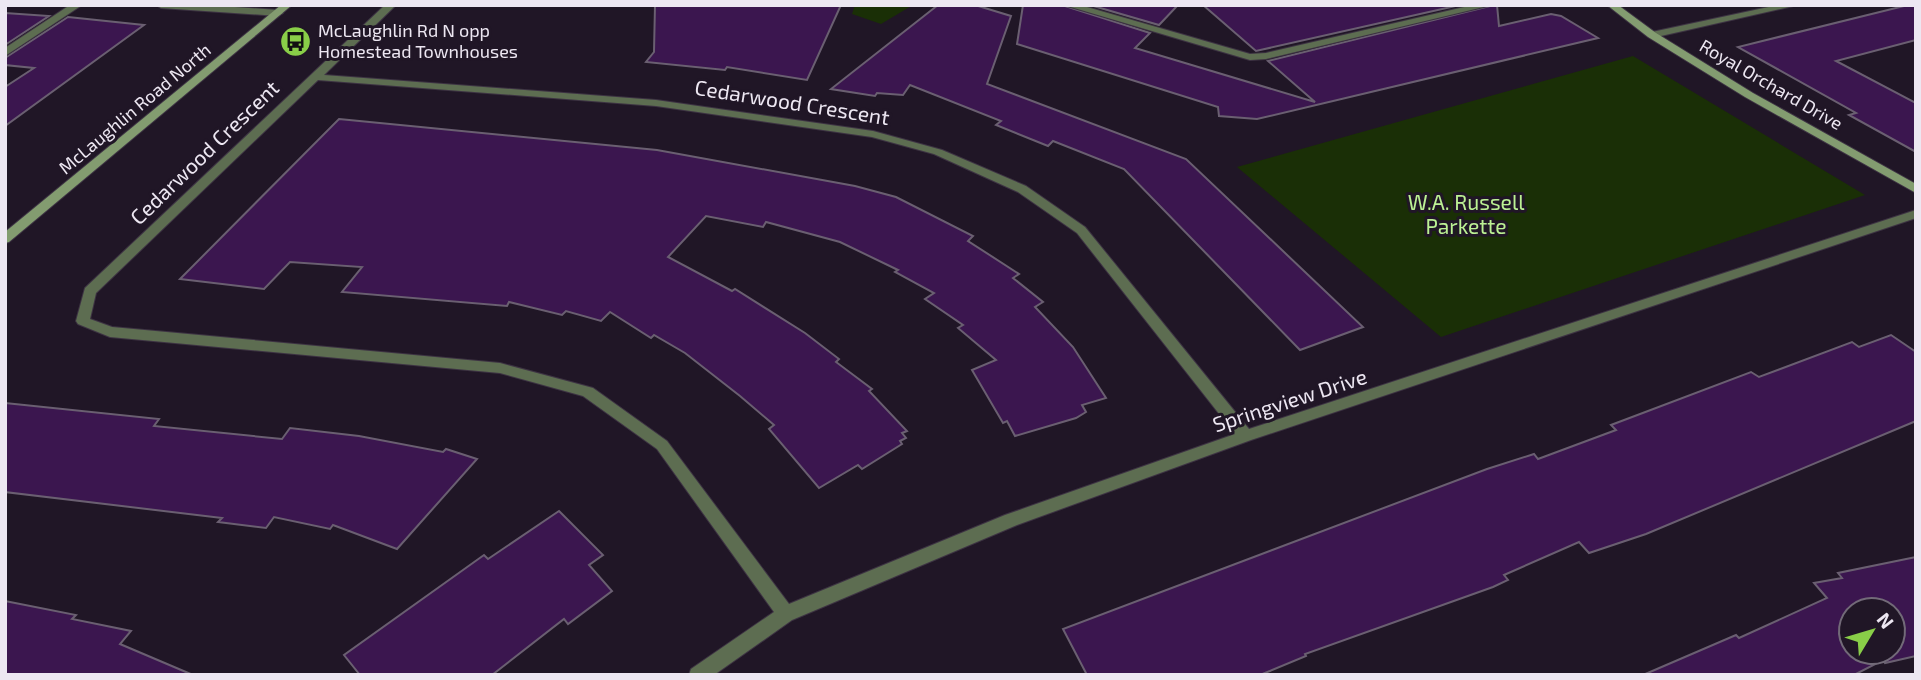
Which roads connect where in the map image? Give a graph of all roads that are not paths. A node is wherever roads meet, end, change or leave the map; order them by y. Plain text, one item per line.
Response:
1 (77, 5) edge
2 (161, 5) edge
3 (288, 5) edge
4 (391, 5) edge
5 (1067, 5) edge
6 (1432, 5) edge
7 (1487, 5) edge
8 (1612, 5) edge
9 (1794, 5) edge
10 (278, 13) junction
11 (1438, 16) junction
12 (1652, 35) junction
13 (5, 53) edge
14 (315, 77) junction
15 (1916, 189) edge
16 (1916, 214) edge
17 (5, 239) edge
18 (1247, 436) junction
19 (786, 614) junction
20 (698, 675) edge

1 - 13 street
2 - 10 street
3 - 10 main road, McLaughlin Road North
4 - 14 street
5 - 11 street
6 - 11 street
7 - 11 street
8 - 12 main road, Royal Orchard Drive
9 - 12 street
10 - 17 main road, McLaughlin Road North
12 - 15 main road, Royal Orchard Drive
14 - 18 street, Cedarwood Crescent
14 - 19 street, Cedarwood Crescent
16 - 18 street, Springview Drive
18 - 19 street, Springview Drive
19 - 20 street, Springview Drive

